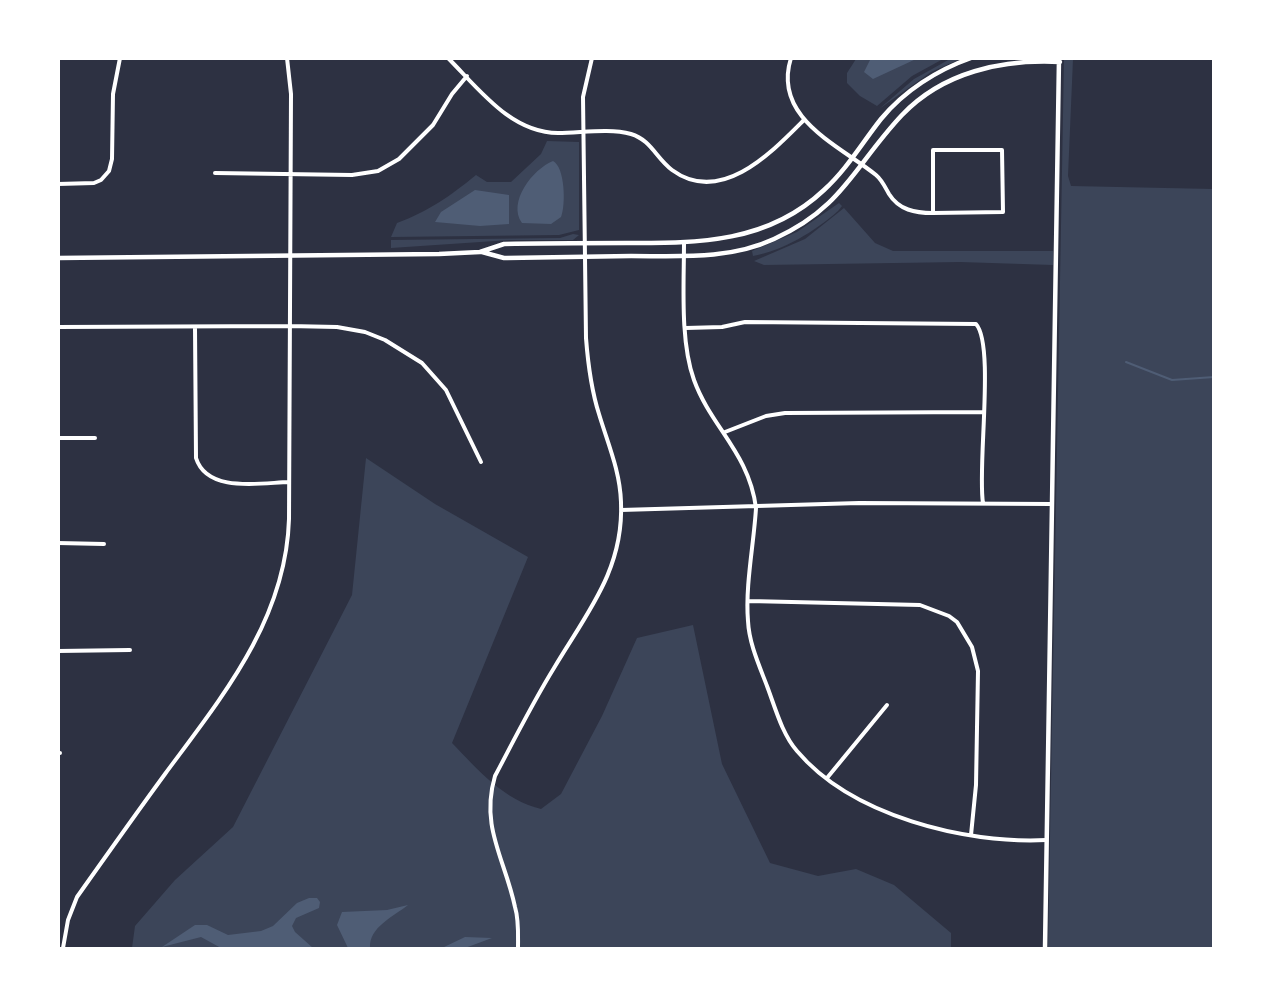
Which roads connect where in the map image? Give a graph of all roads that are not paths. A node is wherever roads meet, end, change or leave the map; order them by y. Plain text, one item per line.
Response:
1 (120, 58) edge
2 (287, 58) edge
3 (448, 58) edge
4 (592, 58) edge
5 (791, 58) edge
6 (971, 58) edge
7 (1060, 60) edge
8 (467, 76) junction
9 (804, 120) junction
10 (583, 133) junction
11 (852, 158) junction
12 (863, 166) junction
13 (215, 173) dead end
14 (290, 174) junction
15 (58, 184) edge
16 (933, 213) junction
17 (584, 243) junction
18 (684, 243) junction
19 (480, 252) junction
20 (289, 256) junction
21 (684, 256) junction
22 (584, 257) junction
23 (58, 258) edge
24 (289, 326) junction
25 (58, 327) edge
26 (195, 327) junction
27 (686, 328) junction
28 (983, 412) junction
29 (725, 432) junction
30 (58, 438) edge
31 (95, 438) dead end
32 (481, 462) dead end
33 (289, 482) junction
34 (983, 503) junction
35 (1052, 504) junction
36 (756, 508) junction
37 (621, 510) junction
38 (58, 543) edge
39 (104, 544) dead end
40 (749, 601) junction
41 (130, 650) dead end
42 (58, 651) edge
43 (887, 705) dead end
44 (826, 778) junction
45 (971, 835) junction
46 (1046, 840) junction
47 (63, 948) edge
48 (518, 948) edge
49 (1045, 948) edge

1 - 15 street
2 - 14 street
3 - 8 street
4 - 10 street
5 - 9 street
6 - 11 street
7 - 12 street
7 - 35 street
8 - 10 street
8 - 14 street
9 - 10 street
9 - 11 street
10 - 17 street
11 - 12 street
11 - 18 street
12 - 16 street
12 - 21 street
13 - 14 street
14 - 20 street
16 - 16 street
17 - 18 street
17 - 19 street
17 - 22 street
18 - 21 street
19 - 20 street
19 - 22 street
20 - 23 street
20 - 24 street
21 - 22 street
21 - 27 street
22 - 37 street
24 - 26 street
24 - 32 street
24 - 33 street
25 - 26 street
26 - 33 street
27 - 28 street
27 - 29 street
28 - 29 street
28 - 34 street
29 - 36 street
30 - 31 street
33 - 47 street
34 - 35 street
34 - 36 street
35 - 46 street
36 - 37 street
36 - 40 street
37 - 48 street
38 - 39 street
40 - 44 street
40 - 45 street
41 - 42 street
43 - 44 street
44 - 45 street
45 - 46 street
46 - 49 street

